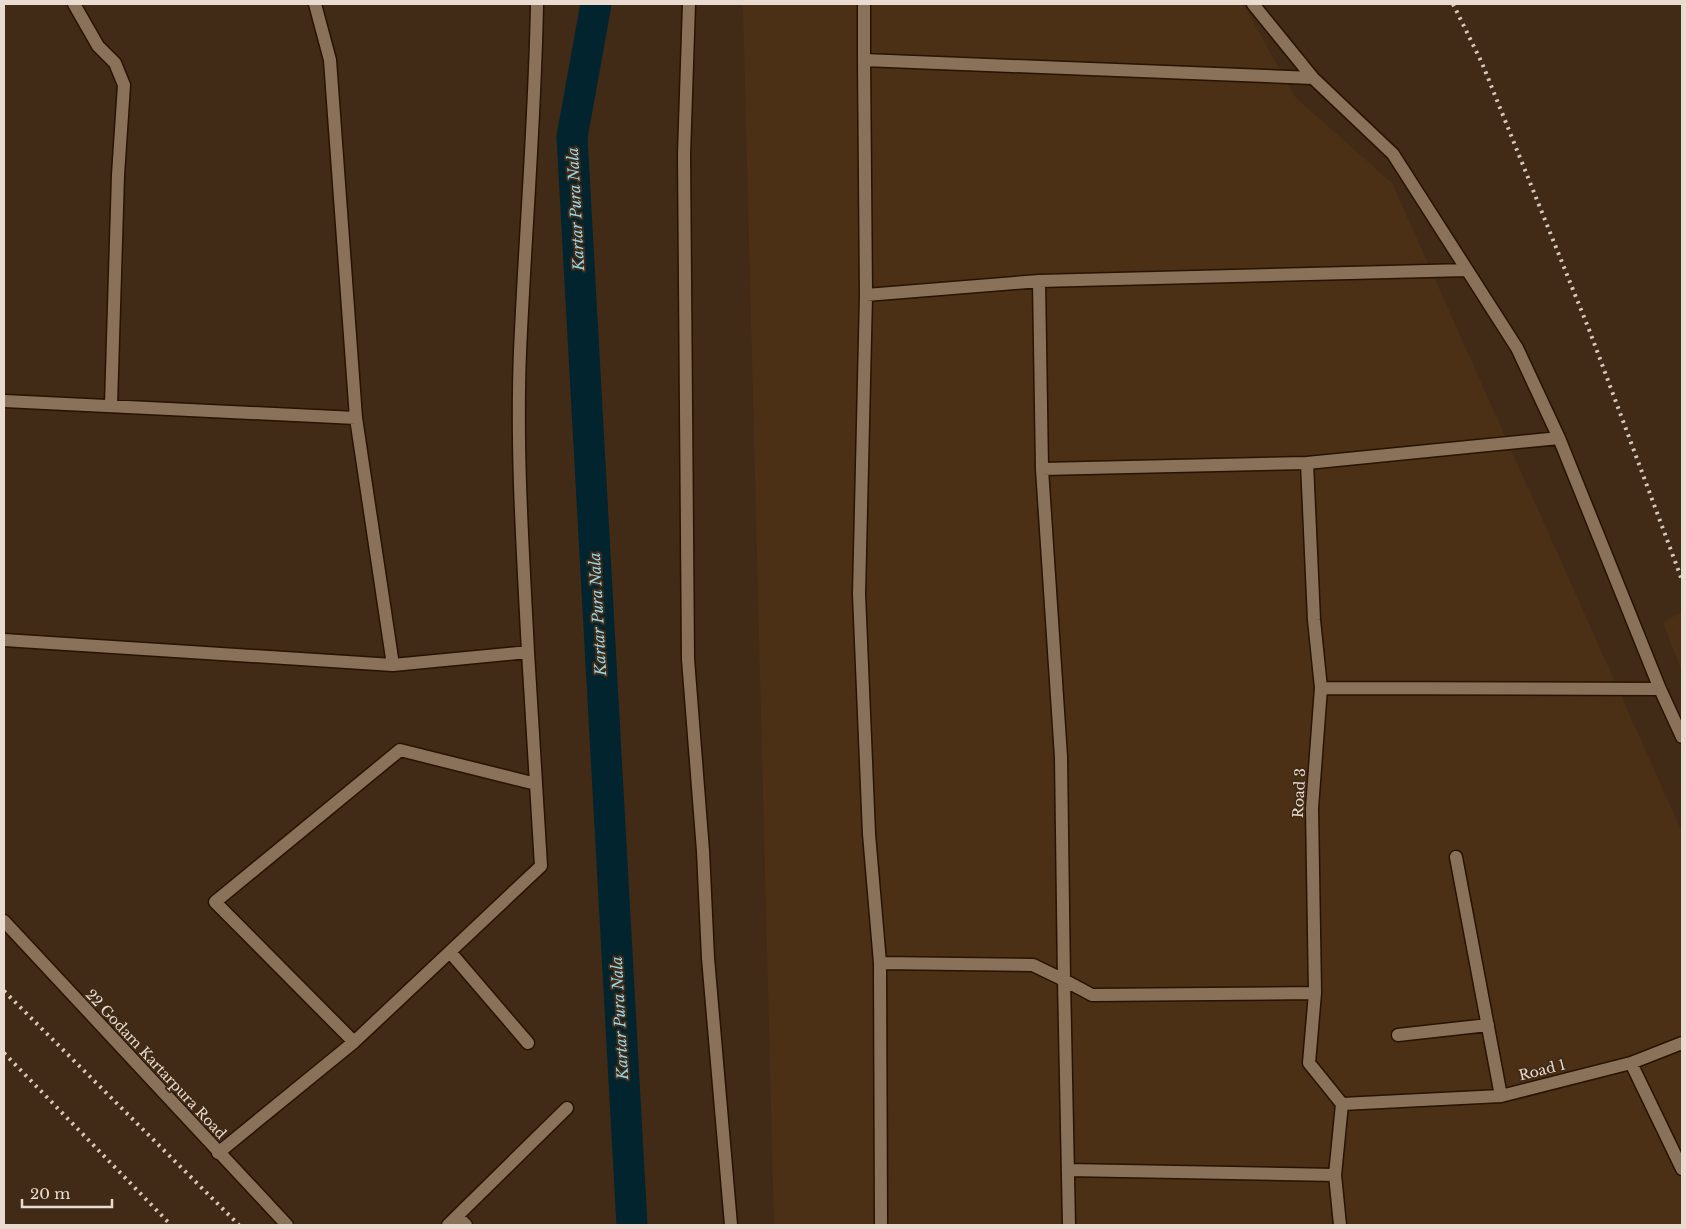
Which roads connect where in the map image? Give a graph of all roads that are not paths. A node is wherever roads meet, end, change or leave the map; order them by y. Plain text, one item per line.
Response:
1 (74, 4) edge
2 (315, 4) edge
3 (537, 4) edge
4 (688, 4) edge
5 (864, 4) edge
6 (1253, 4) edge
7 (864, 60) junction
8 (1313, 78) junction
9 (1467, 270) junction
10 (1040, 281) junction
11 (866, 295) junction
12 (4, 401) edge
13 (111, 405) junction
14 (356, 418) junction
15 (1559, 438) junction
16 (1307, 463) junction
17 (1042, 469) junction
18 (4, 640) edge
19 (528, 652) junction
20 (392, 665) junction
21 (1321, 688) junction
22 (1660, 689) junction
23 (1682, 736) edge
24 (536, 784) junction
25 (1456, 857) dead end
26 (4, 921) edge
27 (450, 952) junction
28 (880, 963) junction
29 (1064, 980) junction
30 (1315, 993) junction
31 (1488, 1025) junction
32 (1398, 1035) dead end
33 (354, 1042) junction
34 (528, 1043) dead end
35 (1682, 1043) edge
36 (1631, 1063) junction
37 (1501, 1096) junction
38 (1342, 1104) junction
39 (566, 1108) dead end
40 (218, 1153) junction
41 (1682, 1169) edge
42 (1068, 1170) junction
43 (1335, 1175) junction
44 (461, 1220) edge
45 (287, 1225) edge
46 (448, 1225) edge
47 (731, 1225) edge
48 (881, 1225) edge
49 (1069, 1225) edge
50 (1340, 1225) edge

1 - 13 street
2 - 14 street
3 - 19 street
4 - 47 street
5 - 7 street
6 - 8 street
7 - 8 street
7 - 11 street
8 - 9 street
9 - 10 street
9 - 15 street
10 - 11 street
10 - 17 street
11 - 28 street
12 - 13 street
13 - 14 street
14 - 20 street
15 - 16 street
15 - 22 street
16 - 17 street
16 - 21 street, Road 3
17 - 29 street
18 - 20 street
19 - 20 street
19 - 24 street
21 - 22 street
21 - 30 street, Road 3
22 - 23 street
24 - 27 street
24 - 33 street
25 - 31 street
26 - 40 street, 22 Godam Kartarpura Road
27 - 33 street
27 - 34 street
28 - 29 street
28 - 48 street
29 - 30 street
29 - 42 street
30 - 38 street, Road 3
31 - 32 street
31 - 37 street
33 - 40 street
35 - 36 street, Road 1
36 - 37 street, Road 1
36 - 41 street
37 - 38 street, Road 1
38 - 43 street
39 - 44 street
40 - 45 street, 22 Godam Kartarpura Road
42 - 43 street
42 - 49 street
43 - 50 street
44 - 46 street

